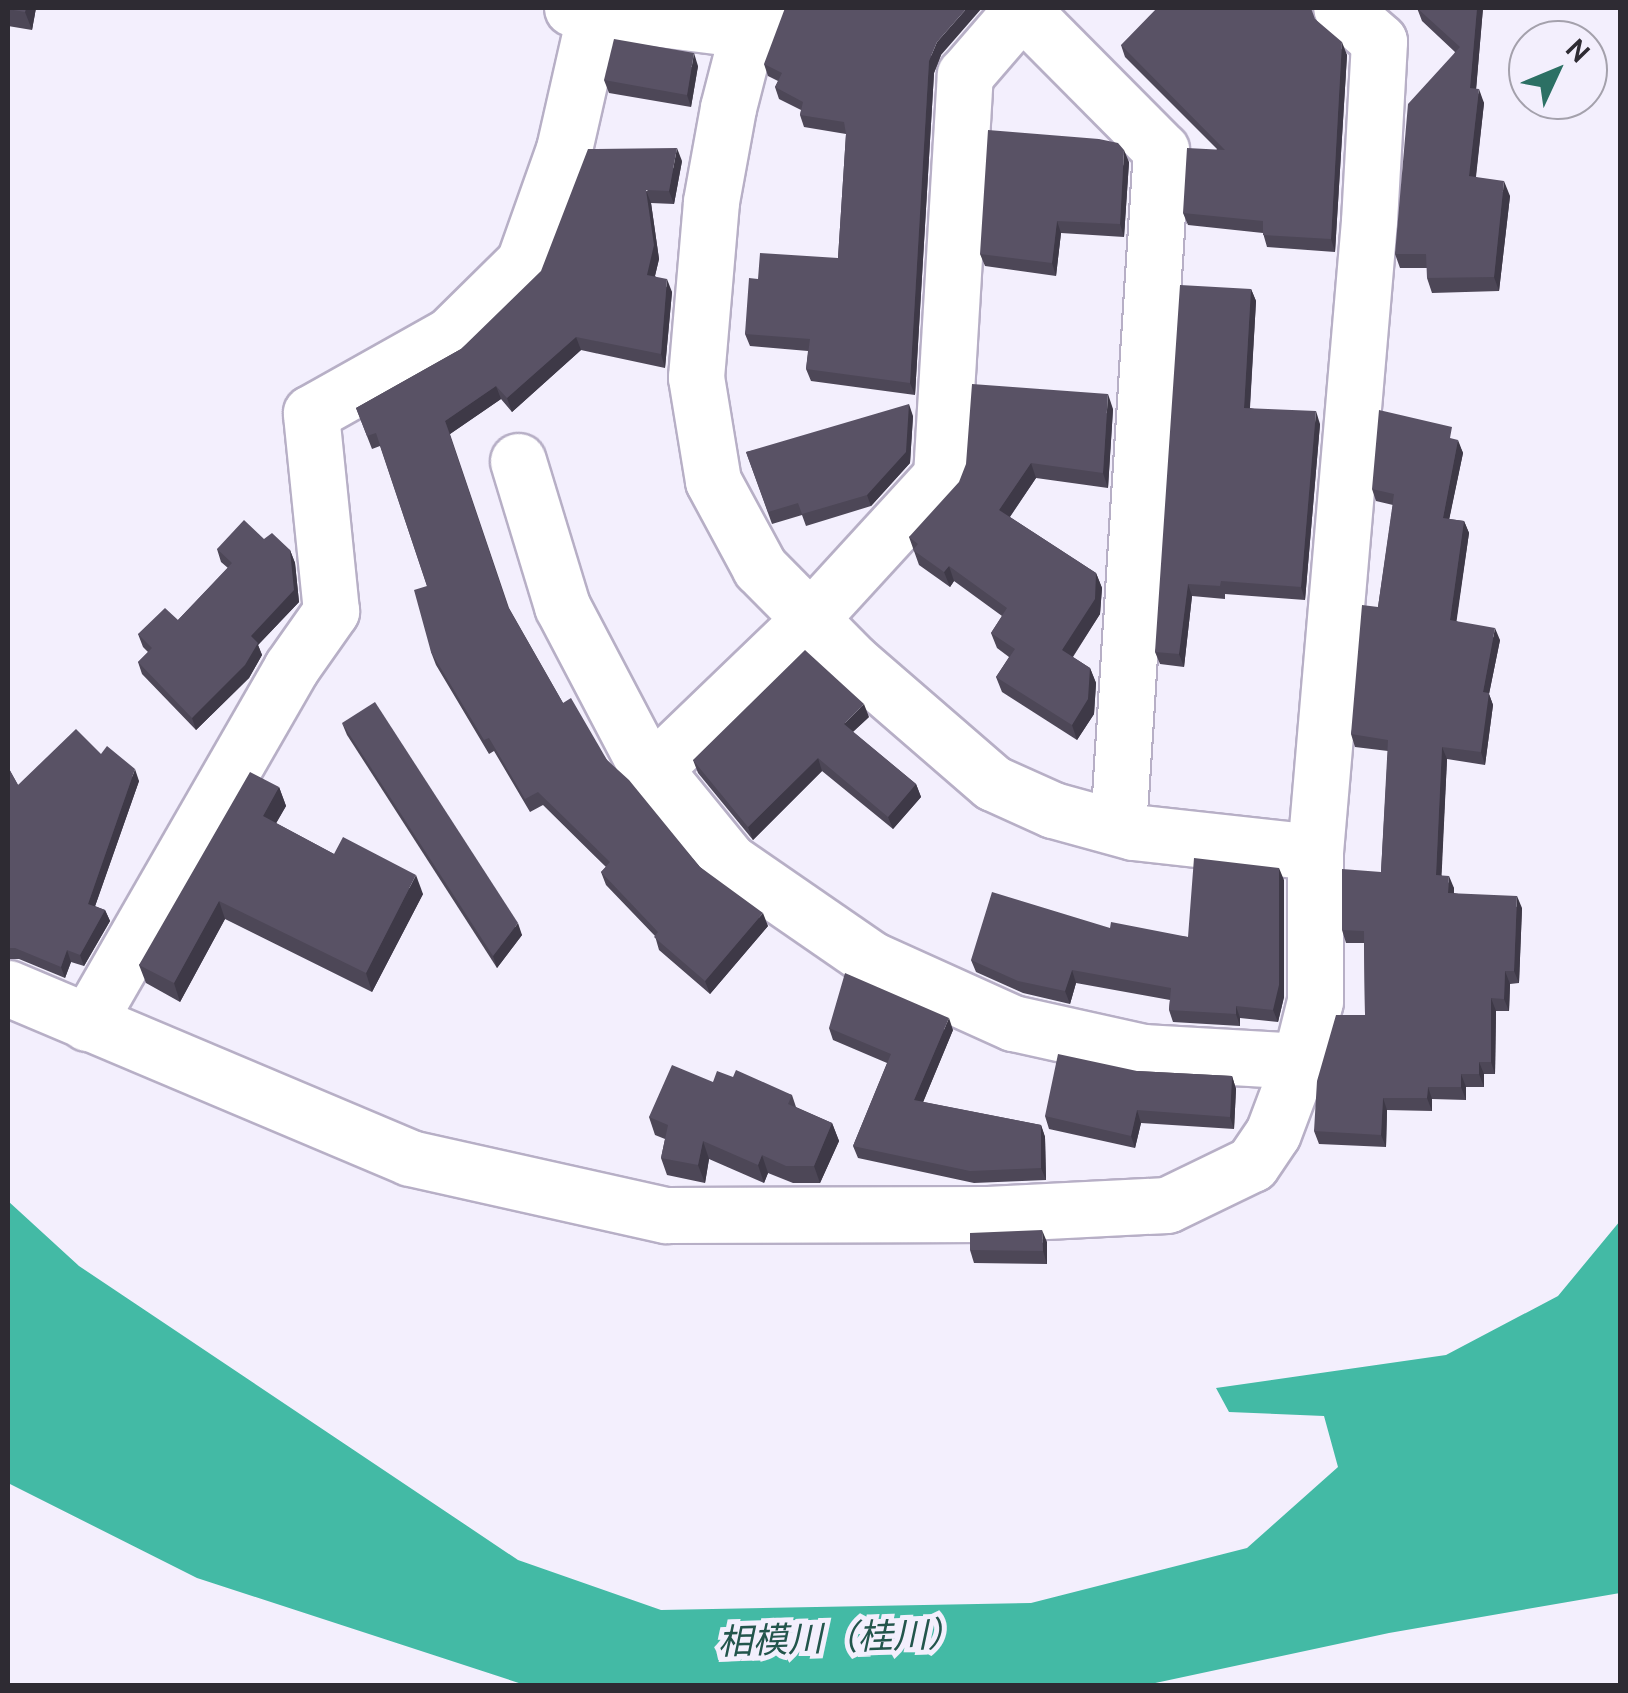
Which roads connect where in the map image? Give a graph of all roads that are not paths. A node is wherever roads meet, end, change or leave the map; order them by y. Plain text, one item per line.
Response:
1 (1021, 8) edge
2 (1344, 8) edge
3 (583, 10) edge
4 (755, 19) edge
5 (518, 461) dead end
6 (810, 619) junction
7 (654, 769) junction
8 (1118, 826) junction
9 (1315, 852) junction
10 (8, 988) edge
11 (87, 1023) junction
12 (1300, 1061) junction

1 - 6 street
1 - 8 street
2 - 9 street
3 - 4 street
3 - 11 street
4 - 6 street
5 - 7 street
6 - 7 street
6 - 8 street
7 - 12 street
8 - 9 street
9 - 12 street
10 - 11 street
11 - 12 street

